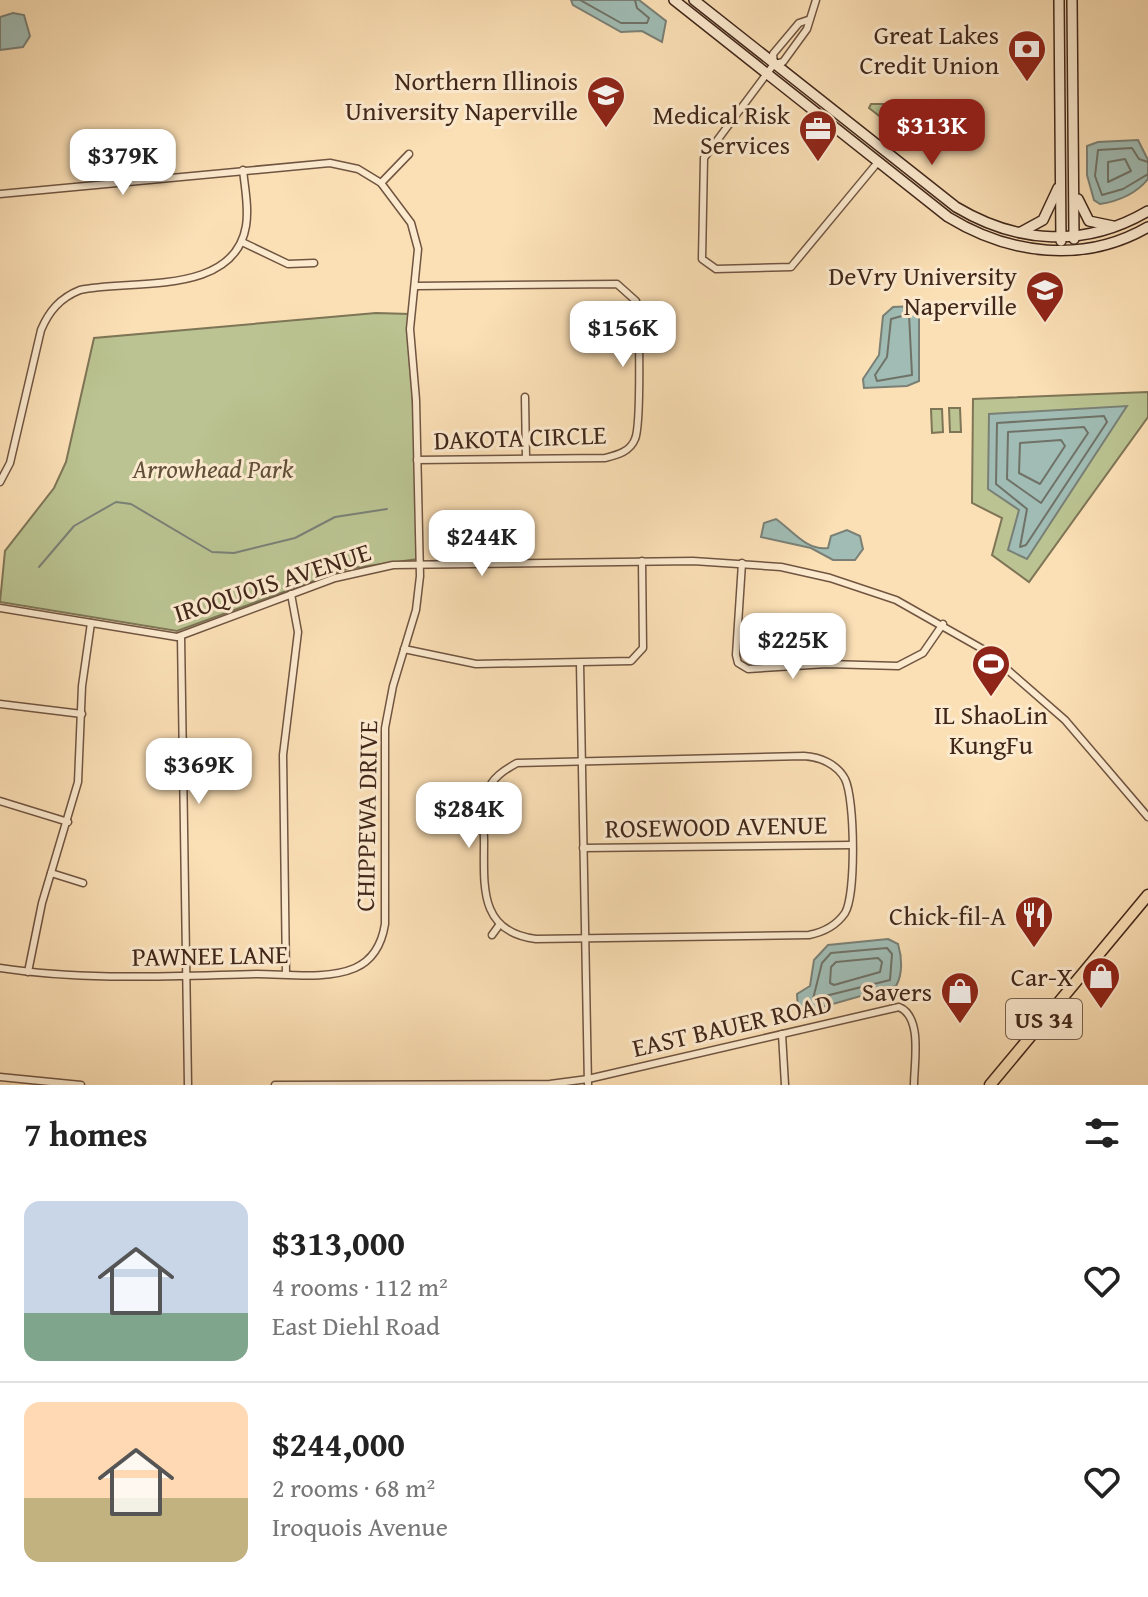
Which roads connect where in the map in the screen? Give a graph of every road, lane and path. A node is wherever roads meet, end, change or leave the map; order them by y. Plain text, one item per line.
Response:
1 (674, 0) edge
2 (694, 0) edge
3 (816, 0) edge
4 (1059, 0) edge
5 (1072, 0) edge
6 (808, 20) junction
7 (774, 64) junction
8 (766, 73) junction
9 (409, 154) dead end
10 (878, 162) junction
11 (243, 170) junction
12 (1061, 181) junction
13 (1074, 181) junction
14 (381, 183) junction
15 (0, 194) edge
16 (1148, 211) edge
17 (1116, 227) junction
18 (1148, 227) edge
19 (1016, 233) junction
20 (1074, 237) junction
21 (1061, 238) junction
22 (242, 242) junction
23 (1061, 251) junction
24 (1074, 251) junction
25 (314, 263) dead end
26 (416, 286) junction
27 (525, 397) dead end
28 (526, 458) junction
29 (417, 460) junction
30 (0, 482) edge
31 (642, 561) junction
32 (742, 563) junction
33 (419, 564) junction
34 (291, 594) junction
35 (0, 608) edge
36 (91, 623) junction
37 (943, 624) junction
38 (181, 636) junction
39 (404, 649) junction
40 (580, 663) junction
41 (0, 704) edge
42 (82, 714) junction
43 (581, 759) junction
44 (0, 801) edge
45 (1148, 817) edge
46 (68, 822) junction
47 (851, 845) junction
48 (583, 848) junction
49 (51, 873) junction
50 (83, 883) dead end
51 (1148, 895) edge
52 (500, 924) junction
53 (492, 935) dead end
54 (584, 939) junction
55 (381, 941) joint
56 (0, 968) edge
57 (28, 972) junction
58 (286, 974) junction
59 (187, 976) junction
60 (782, 1034) junction
61 (0, 1077) edge
62 (588, 1082) edge
63 (40, 1083) edge
64 (386, 1084) edge
65 (81, 1085) edge
66 (188, 1085) edge
67 (275, 1085) edge
68 (785, 1085) edge
69 (914, 1085) edge
70 (990, 1085) edge

1 - 8 street
2 - 7 street
3 - 6 street
4 - 12 street
5 - 13 street
6 - 7 street
6 - 7 street
7 - 8 street
7 - 19 street
8 - 10 street
8 - 10 street
9 - 14 street
10 - 23 street
11 - 14 street, CHIPPEWA DRIVE
11 - 15 street, CHIPPEWA DRIVE
11 - 22 street
12 - 19 street
12 - 21 street
13 - 17 street
13 - 20 street
14 - 26 street, CHIPPEWA DRIVE
16 - 17 street
17 - 20 street
18 - 24 street
19 - 21 street
20 - 21 street
20 - 24 street
21 - 23 street
22 - 25 street
22 - 30 street
23 - 24 street
26 - 28 street, DAKOTA CIRCLE
26 - 29 street, CHIPPEWA DRIVE
27 - 28 street
28 - 29 street, DAKOTA CIRCLE
29 - 33 street, CHIPPEWA DRIVE
31 - 32 street, IROQUOIS AVENUE
31 - 33 street, IROQUOIS AVENUE
31 - 40 street
32 - 37 street, IROQUOIS AVENUE
32 - 37 street
33 - 34 street, IROQUOIS AVENUE
33 - 39 street, CHIPPEWA DRIVE
34 - 38 street, IROQUOIS AVENUE
34 - 58 street
35 - 36 street, IROQUOIS AVENUE
36 - 38 street, IROQUOIS AVENUE
36 - 42 street
37 - 45 street, IROQUOIS AVENUE
38 - 59 street
39 - 40 street
39 - 55 street, CHIPPEWA DRIVE
40 - 43 street
41 - 42 street
42 - 46 street
43 - 47 street
43 - 48 street
43 - 52 street
44 - 46 street
46 - 49 street
47 - 48 street, ROSEWOOD AVENUE
47 - 54 street
48 - 54 street
49 - 50 street
49 - 57 street
51 - 70 main road, US 34
52 - 53 street
52 - 54 street
54 - 62 street
55 - 58 street, PAWNEE LANE
56 - 57 street, PAWNEE LANE
57 - 59 street, PAWNEE LANE
58 - 59 street, PAWNEE LANE
59 - 66 street
60 - 62 street, EAST BAUER ROAD
60 - 68 street
60 - 69 street, EAST BAUER ROAD
61 - 63 street
62 - 64 street, EAST BAUER ROAD
63 - 65 street
64 - 67 street, EAST BAUER ROAD

